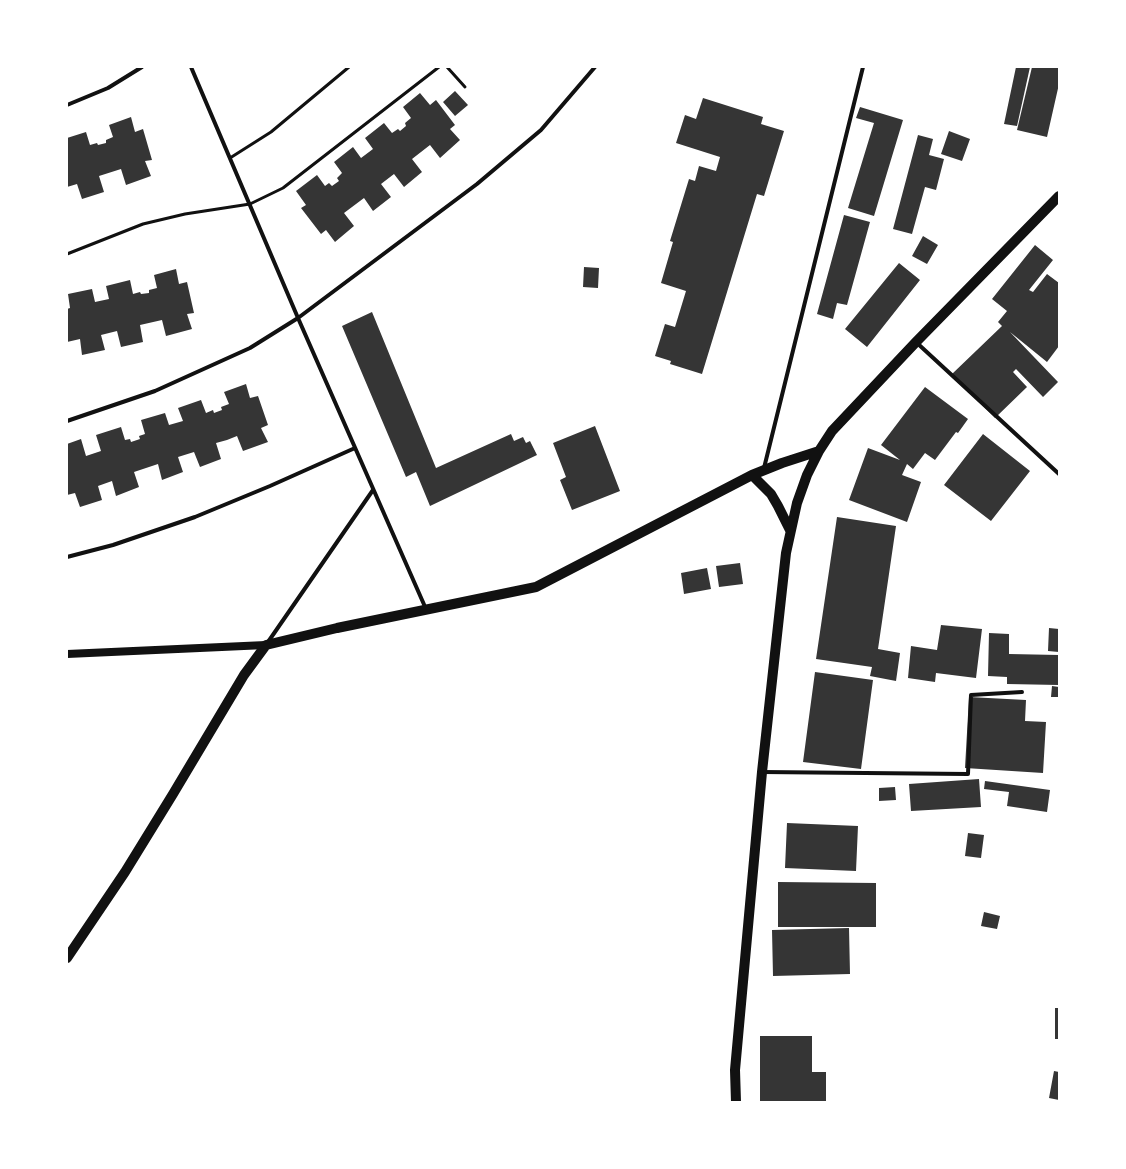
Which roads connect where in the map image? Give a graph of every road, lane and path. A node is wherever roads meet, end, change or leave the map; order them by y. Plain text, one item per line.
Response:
1 (142, 67) edge
2 (191, 67) edge
3 (349, 67) edge
4 (439, 67) edge
5 (448, 67) edge
6 (595, 67) edge
7 (863, 67) edge
8 (465, 87) dead end
9 (67, 105) edge
10 (230, 158) junction
11 (1059, 196) edge
12 (250, 204) junction
13 (67, 254) edge
14 (298, 318) junction
15 (916, 342) junction
16 (67, 420) edge
17 (355, 448) junction
18 (819, 451) junction
19 (763, 470) junction
20 (1059, 474) edge
21 (752, 475) junction
22 (373, 490) junction
23 (790, 530) junction
24 (67, 557) edge
25 (426, 610) junction
26 (266, 645) junction
27 (67, 654) edge
28 (1022, 692) dead end
29 (762, 772) junction
30 (67, 958) edge
31 (736, 1102) edge

1 - 9 street
2 - 10 street
3 - 10 lane
4 - 12 lane
5 - 8 lane
6 - 14 street
7 - 19 street
10 - 12 street
11 - 15 main road
12 - 13 lane
12 - 14 street
14 - 16 street
14 - 17 street
15 - 18 main road
15 - 20 street
17 - 22 street
17 - 24 street
18 - 19 main road
18 - 23 main road
19 - 21 main road
21 - 23 main road
21 - 25 main road
22 - 25 street
22 - 26 street
23 - 29 main road
25 - 26 main road
26 - 27 main road
26 - 30 main road
28 - 29 street
29 - 31 main road

